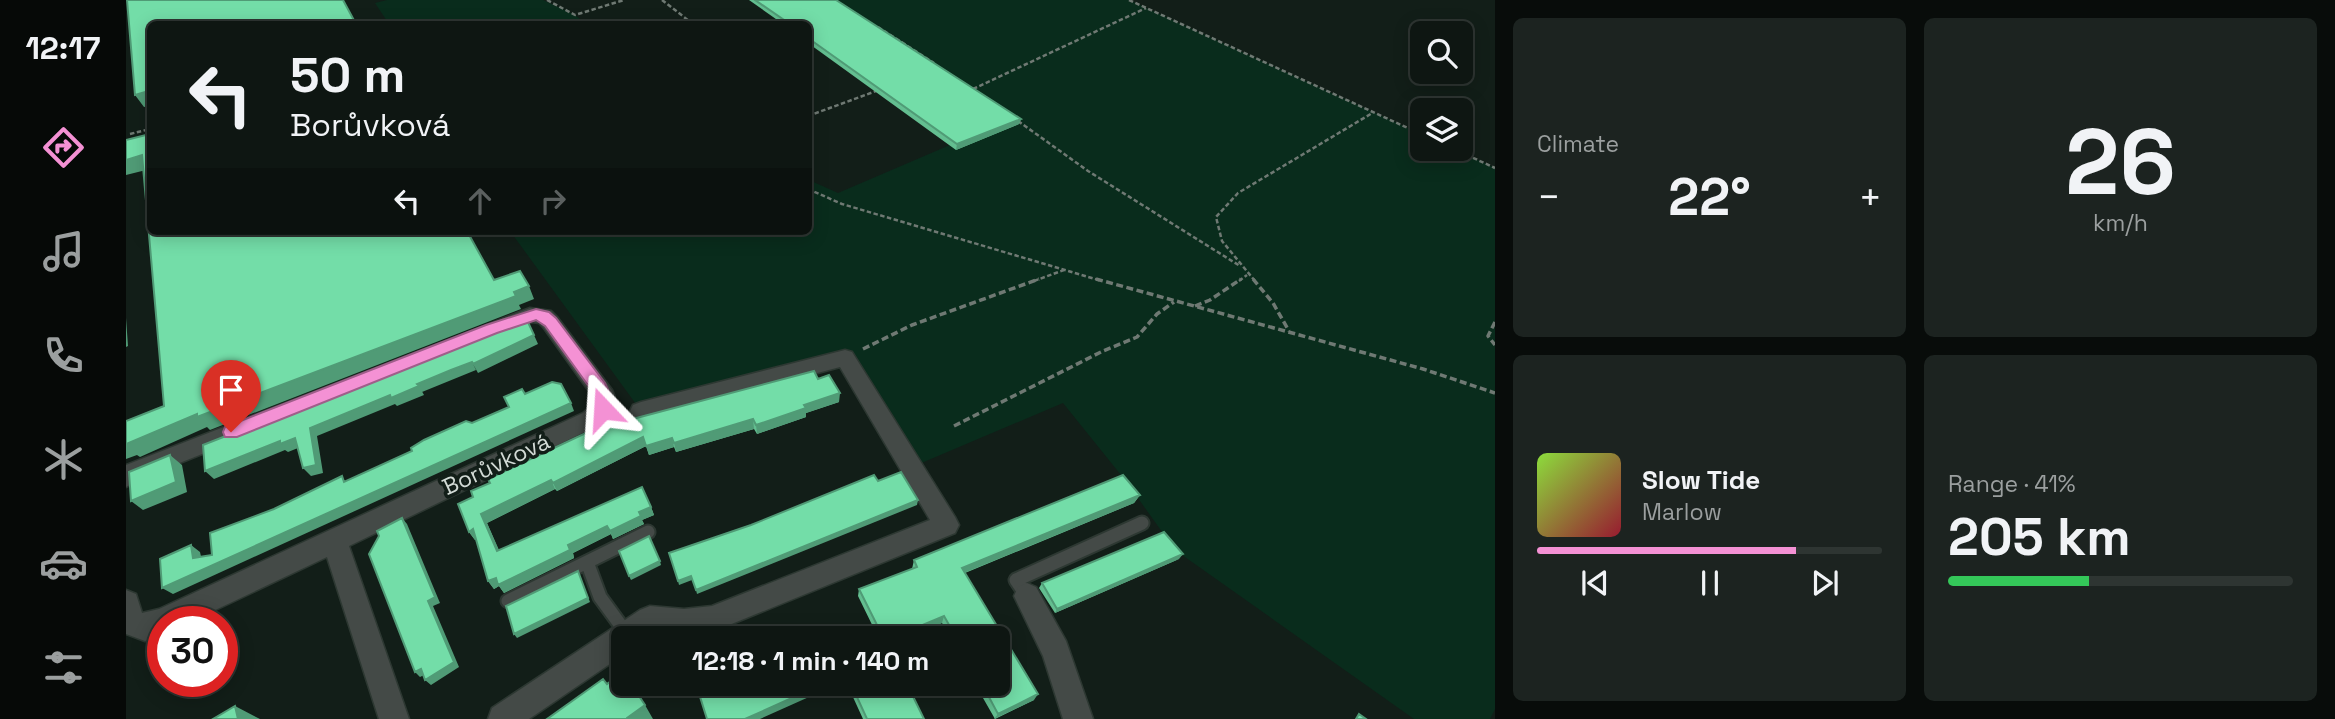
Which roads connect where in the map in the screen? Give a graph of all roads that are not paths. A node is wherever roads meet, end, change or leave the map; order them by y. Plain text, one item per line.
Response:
1 (641, 411) dead end
2 (126, 477) edge
3 (1142, 523) dead end
4 (648, 532) dead end
5 (334, 540) junction
6 (586, 562) junction
7 (1027, 596) joint
8 (508, 601) dead end
9 (126, 603) edge
10 (195, 606) edge
11 (147, 625) edge
12 (637, 626) edge
13 (650, 626) edge
14 (611, 645) edge
15 (394, 719) edge
16 (503, 719) edge
17 (1078, 719) edge

1 - 13 street
2 - 5 street, Borůvková
3 - 7 lane
4 - 6 lane
5 - 10 street, Borůvková
5 - 15 street
6 - 8 lane
6 - 12 lane
7 - 17 street
9 - 11 street, Borůvková
14 - 16 street

